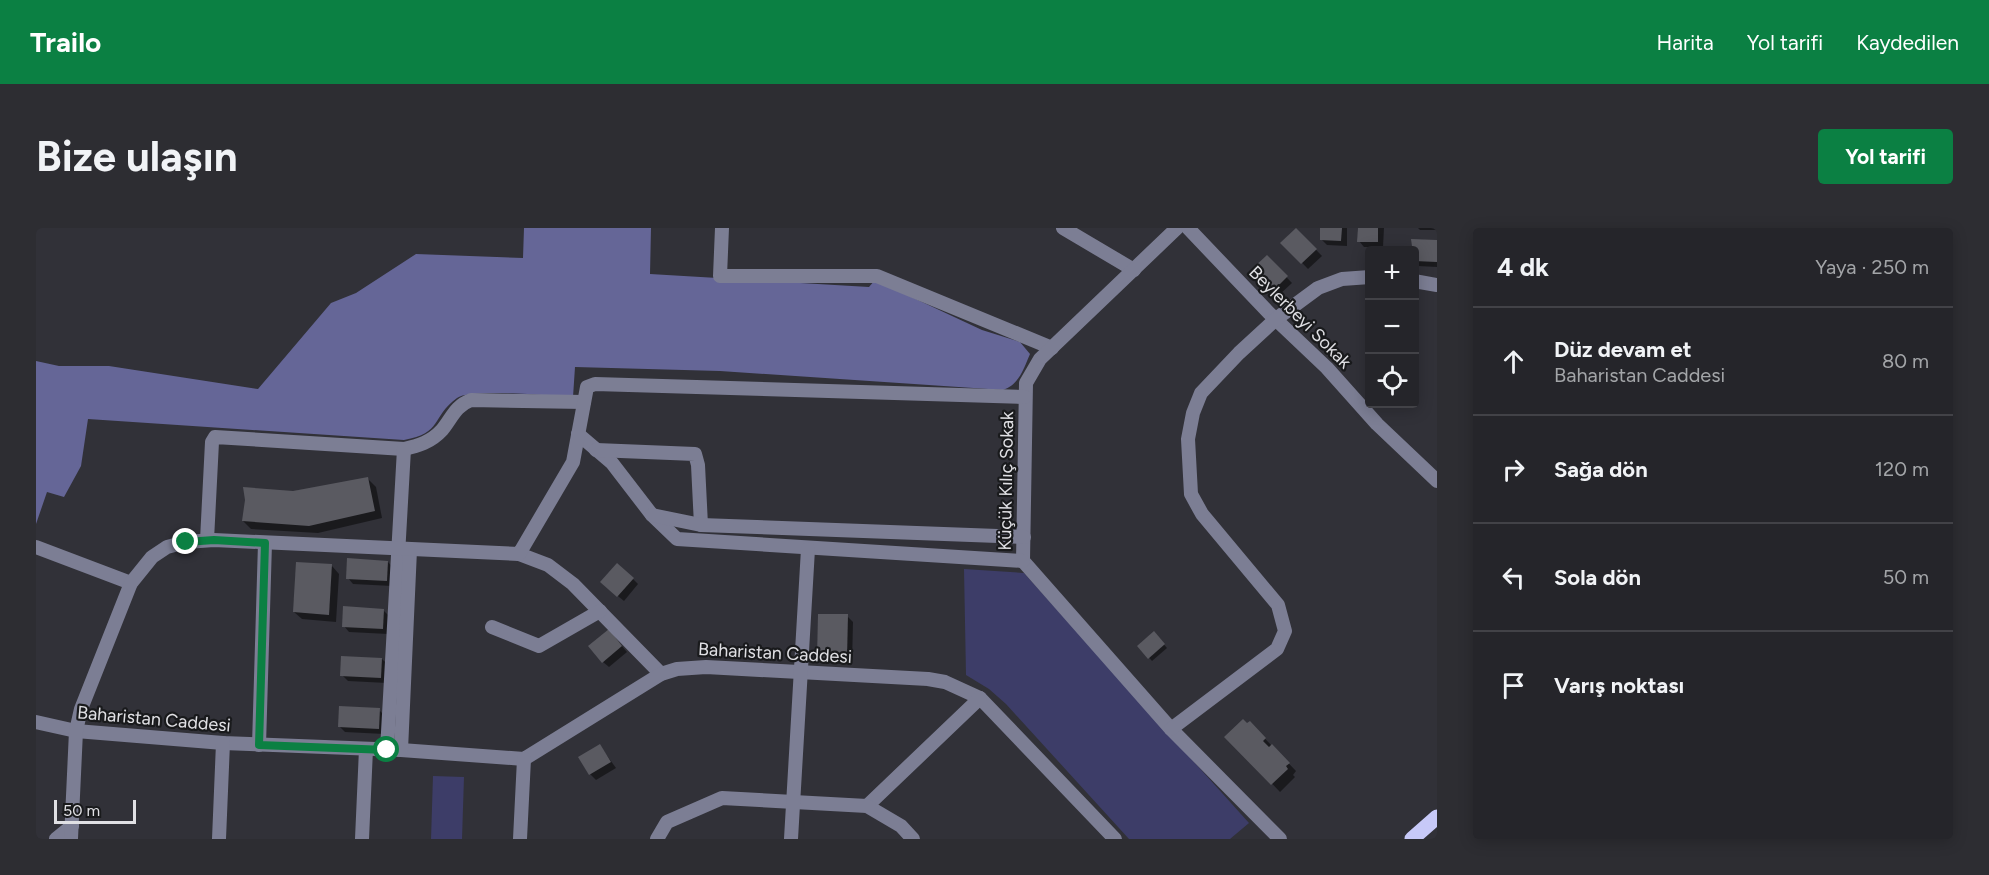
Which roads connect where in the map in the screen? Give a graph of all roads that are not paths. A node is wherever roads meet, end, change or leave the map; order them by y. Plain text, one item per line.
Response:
1 (722, 228) edge
2 (1063, 228) edge
3 (1177, 228) edge
4 (1188, 228) edge
5 (1134, 270) junction
6 (1365, 277) edge
7 (1419, 282) edge
8 (1437, 285) edge
9 (1276, 319) junction
10 (1052, 348) junction
11 (1025, 398) junction
12 (584, 402) junction
13 (578, 434) junction
14 (404, 449) junction
15 (596, 450) junction
16 (1437, 481) edge
17 (652, 515) junction
18 (701, 525) junction
19 (1024, 537) junction
20 (207, 540) junction
21 (265, 543) junction
22 (36, 547) edge
23 (808, 549) junction
24 (405, 550) junction
25 (519, 554) junction
26 (1023, 561) junction
27 (131, 583) junction
28 (600, 611) junction
29 (492, 627) dead end
30 (661, 674) junction
31 (800, 674) junction
32 (980, 698) junction
33 (36, 722) edge
34 (1171, 729) junction
35 (76, 731) junction
36 (223, 744) junction
37 (259, 745) junction
38 (366, 749) junction
39 (394, 750) junction
40 (524, 759) junction
41 (793, 803) junction
42 (867, 806) junction
43 (1437, 817) edge
44 (71, 832) edge
45 (56, 839) edge
46 (219, 839) edge
47 (362, 839) edge
48 (520, 839) edge
49 (657, 839) edge
50 (791, 839) edge
51 (913, 839) edge
52 (1115, 839) edge
53 (1280, 839) edge
54 (1412, 839) edge

1 - 10 street
2 - 5 street
3 - 5 street, Küçük Kılıç Sokak
4 - 9 street, Beylerbeyi Sokak
5 - 10 street, Küçük Kılıç Sokak
6 - 9 street
7 - 8 street
9 - 16 street, Beylerbeyi Sokak
9 - 34 street
10 - 11 street, Küçük Kılıç Sokak
11 - 12 street
11 - 19 street, Küçük Kılıç Sokak
12 - 13 street
12 - 14 street
13 - 15 street
13 - 25 street
14 - 20 street
14 - 24 street
15 - 17 street
15 - 18 street
17 - 18 street
17 - 23 street
18 - 19 street
19 - 26 street, Küçük Kılıç Sokak
20 - 21 street
20 - 27 street
21 - 24 street
21 - 37 street
22 - 27 street
23 - 26 street
23 - 31 street
24 - 25 street
24 - 39 street
25 - 28 street
26 - 34 street, Küçük Kılıç Sokak
27 - 35 street
28 - 29 street
28 - 30 street
30 - 31 street, Baharistan Caddesi
30 - 40 street, Baharistan Caddesi
31 - 32 street, Baharistan Caddesi
31 - 41 street
32 - 42 street
32 - 52 street, Baharistan Caddesi
33 - 35 street, Baharistan Caddesi
34 - 53 street, Küçük Kılıç Sokak
35 - 36 street, Baharistan Caddesi
35 - 44 street
36 - 37 street, Baharistan Caddesi
36 - 46 street
37 - 38 street, Baharistan Caddesi
38 - 39 street, Baharistan Caddesi
38 - 47 street
39 - 40 street, Baharistan Caddesi
40 - 48 street
41 - 42 street
41 - 49 street
41 - 50 street
42 - 51 street
43 - 54 main road
44 - 45 street

